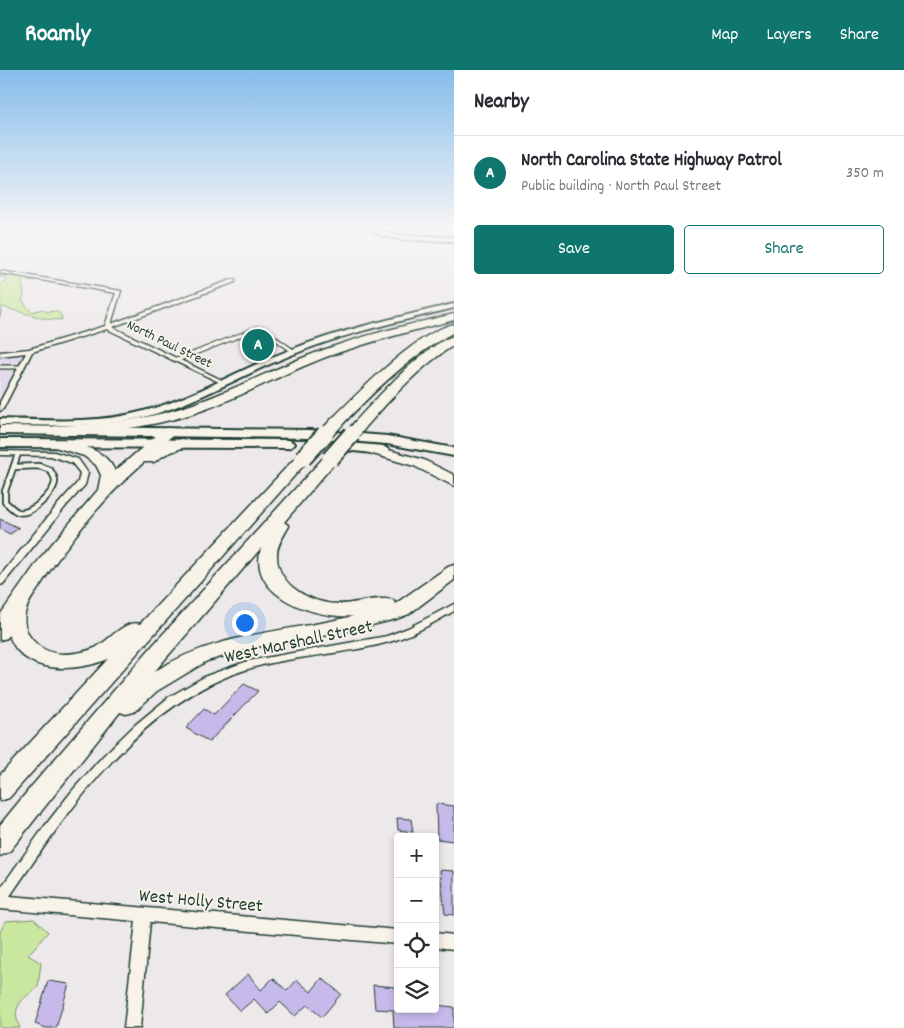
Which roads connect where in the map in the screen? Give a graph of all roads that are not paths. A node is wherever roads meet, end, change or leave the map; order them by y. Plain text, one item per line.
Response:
1 (4, 273) edge
2 (233, 282) dead end
3 (454, 306) edge
4 (454, 317) edge
5 (107, 327) junction
6 (454, 327) edge
7 (454, 340) edge
8 (30, 351) junction
9 (293, 351) junction
10 (0, 354) edge
11 (177, 360) junction
12 (0, 367) edge
13 (22, 367) junction
14 (223, 382) junction
15 (250, 385) junction
16 (3, 397) edge
17 (0, 409) edge
18 (0, 422) edge
19 (0, 430) edge
20 (169, 432) junction
21 (58, 437) junction
22 (155, 443) junction
23 (182, 443) junction
24 (0, 444) edge
25 (371, 450) junction
26 (454, 452) edge
27 (0, 453) edge
28 (18, 454) junction
29 (454, 462) edge
30 (14, 466) junction
31 (454, 481) edge
32 (102, 497) junction
33 (288, 507) junction
34 (454, 572) edge
35 (0, 582) edge
36 (418, 596) junction
37 (17, 607) junction
38 (454, 607) edge
39 (164, 610) junction
40 (0, 633) edge
41 (88, 736) junction
42 (0, 791) edge
43 (0, 844) edge
44 (0, 901) edge
45 (144, 914) junction
46 (394, 937) edge
47 (439, 940) edge
48 (454, 942) edge
49 (132, 1028) edge

1 - 5 street
2 - 5 street
3 - 9 street
4 - 15 highway
5 - 8 street
5 - 11 street, North Paul Street
6 - 39 highway, bridge
7 - 33 highway, bridge
8 - 10 street
8 - 13 street
9 - 11 lane
9 - 14 street
11 - 14 street, North Paul Street
12 - 13 lane
13 - 16 street
14 - 15 highway
14 - 18 street
15 - 21 highway
16 - 17 street
19 - 21 main road
20 - 21 main road
20 - 22 highway
20 - 26 main road
21 - 22 main road
21 - 24 main road
21 - 32 highway
22 - 23 main road
22 - 32 highway
23 - 25 main road
23 - 32 highway
25 - 29 main road
25 - 31 highway
27 - 28 street
28 - 30 lane
28 - 35 street
30 - 30 lane
32 - 37 highway
33 - 36 highway
33 - 41 highway
34 - 36 highway
36 - 41 highway
37 - 39 highway
37 - 40 highway
38 - 44 street, West Marshall Street
39 - 42 highway
41 - 43 highway
44 - 45 street, West Holly Street
45 - 46 street, West Holly Street
45 - 49 street
47 - 48 street

